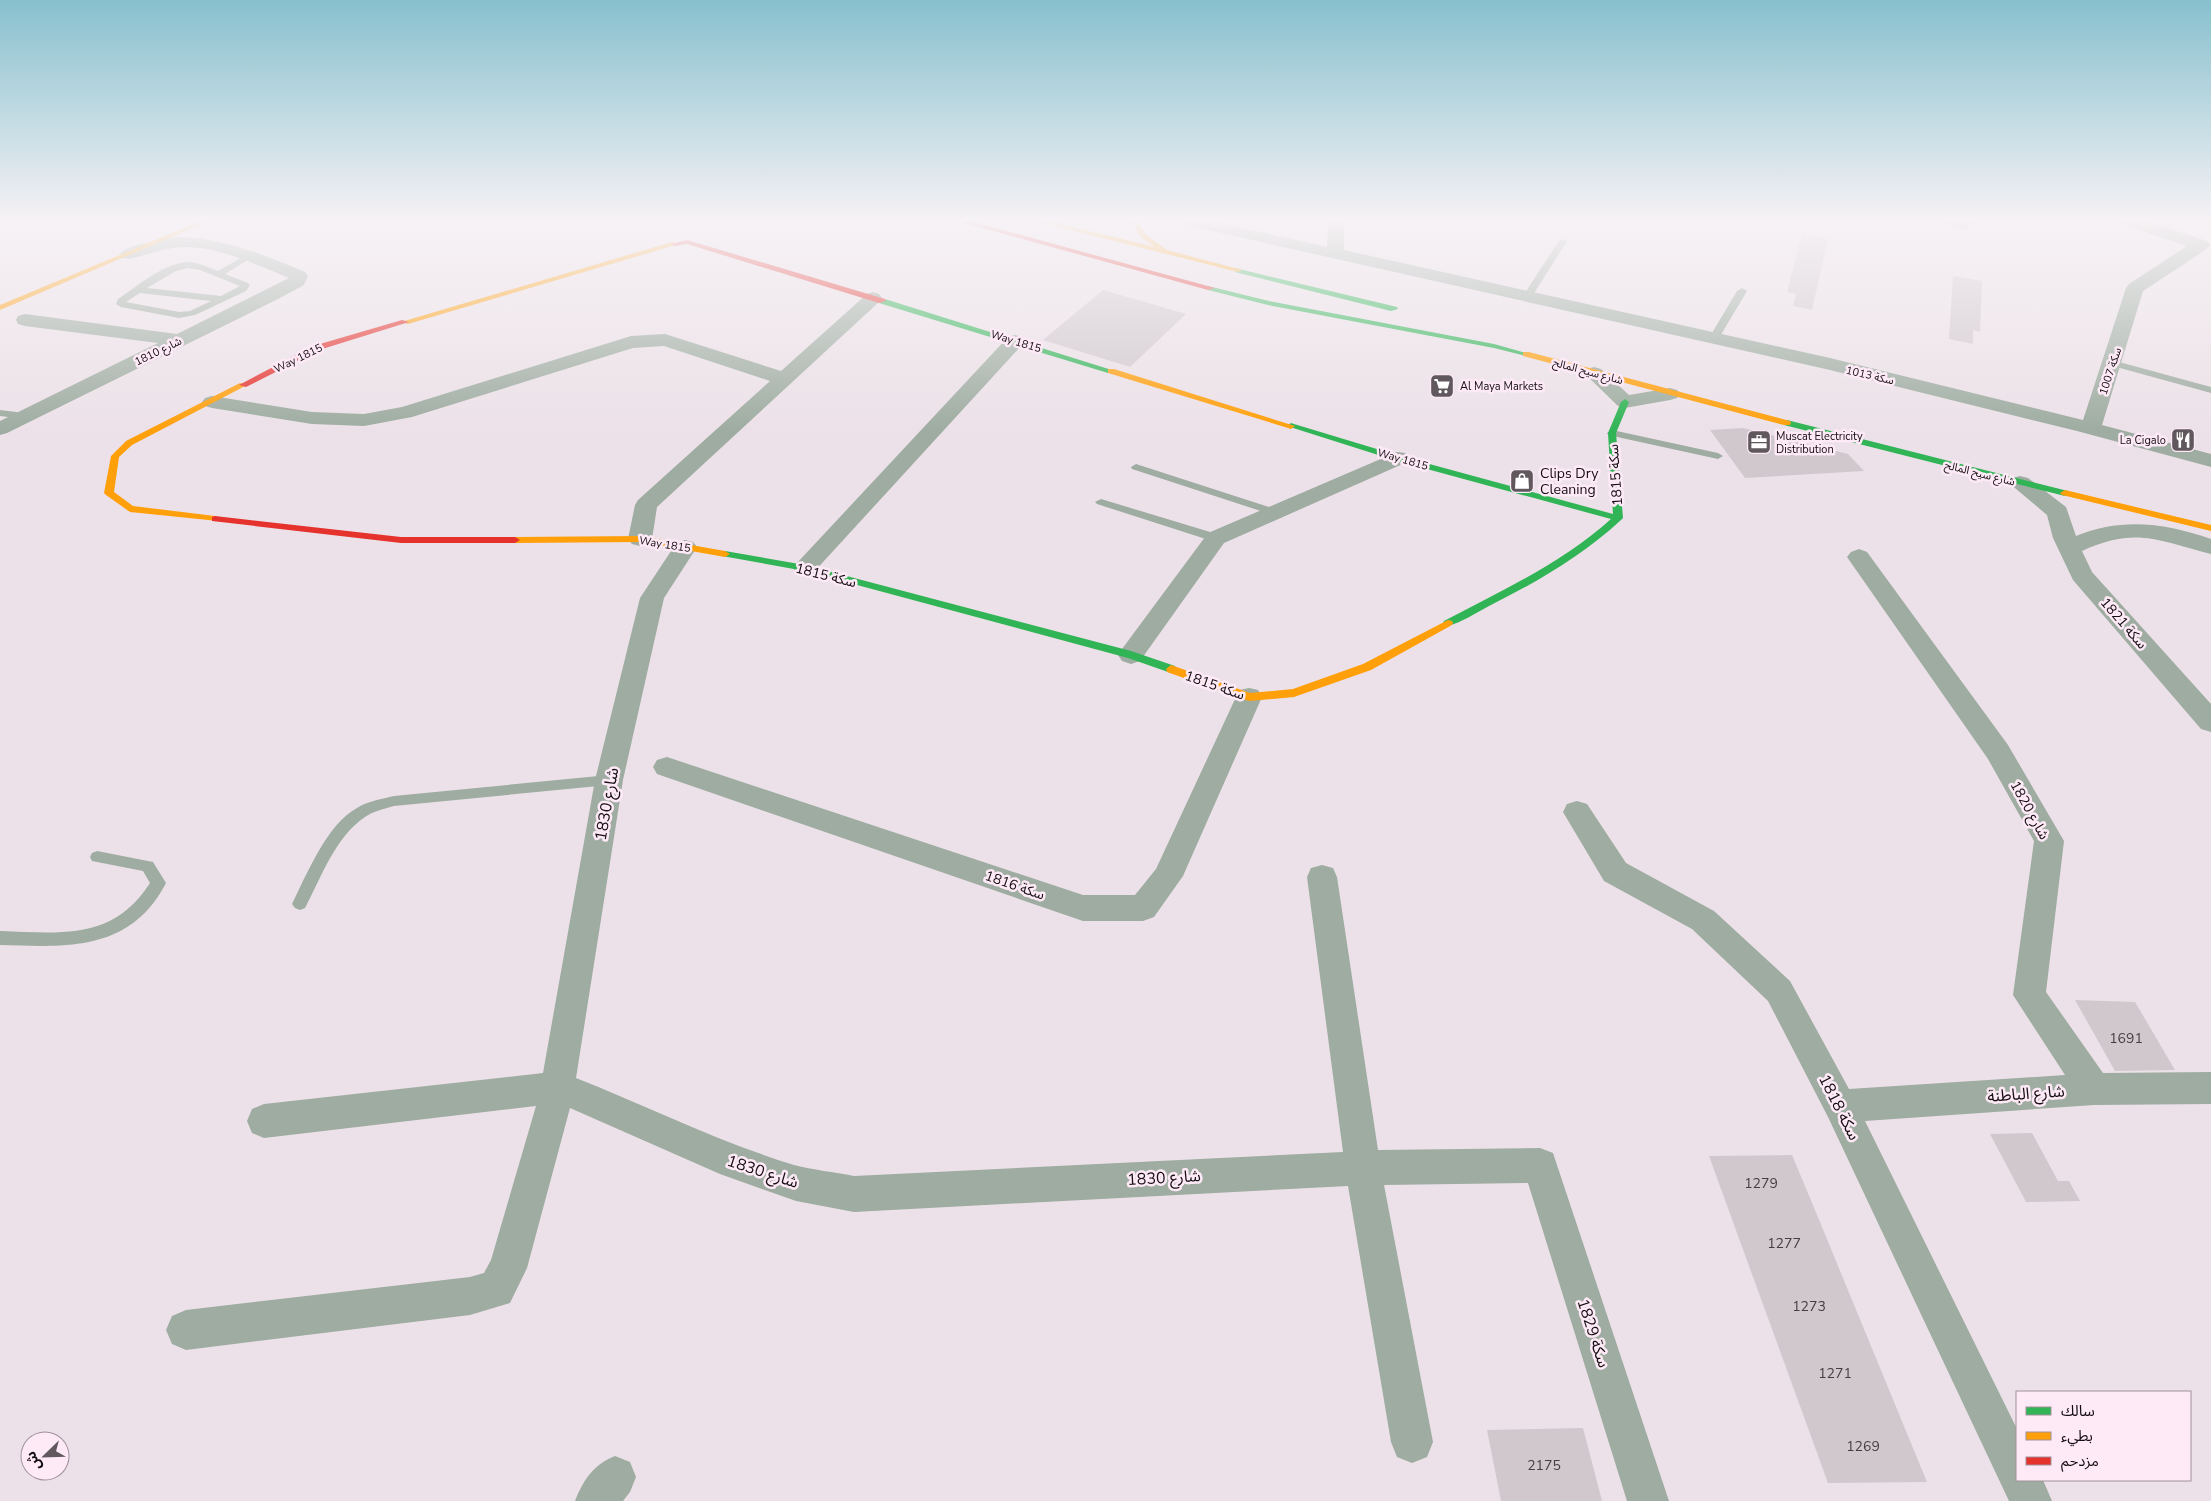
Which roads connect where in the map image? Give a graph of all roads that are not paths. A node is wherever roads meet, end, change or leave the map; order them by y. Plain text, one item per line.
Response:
1 (16, 291) edge
2 (40, 291) edge
3 (138, 291) edge
4 (150, 291) edge
5 (239, 291) edge
6 (276, 291) edge
7 (509, 291) edge
8 (849, 291) edge
9 (1226, 291) edge
10 (1320, 291) edge
11 (1505, 291) edge
12 (1531, 291) edge
13 (1742, 291) dead end
14 (2134, 291) edge
15 (1528, 296) junction
16 (0, 298) edge
17 (872, 298) junction
18 (223, 299) junction
19 (0, 308) edge
20 (1406, 312) dead end
21 (25, 320) dead end
22 (1494, 334) dead end
23 (139, 335) junction
24 (1714, 338) junction
25 (181, 340) junction
26 (1015, 341) junction
27 (1532, 344) dead end
28 (2112, 363) junction
29 (1594, 373) junction
30 (784, 379) junction
31 (2211, 390) edge
32 (1670, 394) junction
33 (52, 402) junction
34 (212, 402) junction
35 (1626, 402) junction
36 (0, 413) edge
37 (24, 416) junction
38 (2091, 428) junction
39 (0, 429) edge
40 (1612, 433) junction
41 (1718, 456) dead end
42 (1397, 458) junction
43 (2211, 461) edge
44 (1136, 467) dead end
45 (2020, 483) junction
46 (2094, 498) junction
47 (1101, 502) dead end
48 (1274, 512) junction
49 (2058, 512) junction
50 (1618, 518) junction
51 (2211, 528) edge
52 (1216, 538) junction
53 (640, 539) junction
54 (685, 547) junction
55 (2211, 547) edge
56 (2069, 548) junction
57 (722, 554) joint
58 (1859, 557) dead end
59 (805, 568) junction
60 (1131, 655) junction
61 (1249, 697) junction
62 (2211, 722) edge
63 (667, 766) dead end
64 (609, 780) junction
65 (1577, 812) dead end
66 (97, 857) dead end
67 (1322, 877) dead end
68 (300, 904) dead end
69 (0, 938) edge
70 (558, 1088) junction
71 (2211, 1088) edge
72 (2094, 1089) junction
73 (1840, 1106) junction
74 (264, 1121) dead end
75 (1540, 1165) joint
76 (1363, 1168) junction
77 (186, 1330) dead end
78 (1412, 1442) dead end
79 (2016, 1471) edge
80 (2021, 1481) edge
81 (1648, 1501) edge
82 (2031, 1501) edge

1 - 16 street
2 - 19 street
3 - 18 lane
4 - 18 lane
5 - 18 lane
6 - 25 street, شارع 1810
7 - 34 street, Way 1815
8 - 17 street, Way 1815
9 - 29 street, شارع سيح المالح
10 - 20 street
11 - 15 street, سكة 1013
12 - 15 lane
13 - 24 lane
14 - 28 street, سكة 1007
15 - 24 street, سكة 1013
17 - 26 street, Way 1815
17 - 30 street
21 - 23 street
22 - 27 street
23 - 25 street
23 - 33 street
24 - 38 street, سكة 1013
25 - 33 street, شارع 1810
26 - 42 street, Way 1815
26 - 59 street
28 - 31 lane
28 - 38 street, سكة 1007
29 - 32 street, شارع سيح المالح
29 - 35 street
30 - 34 street
30 - 53 street
32 - 35 street
32 - 45 street, شارع سيح المالح
33 - 37 street, شارع 1810
34 - 53 street, Way 1815
35 - 40 street, سكة 1815
36 - 37 lane
37 - 39 street, شارع 1810
38 - 43 street, سكة 1013
40 - 41 lane
40 - 50 street, سكة 1815
42 - 48 street
42 - 50 street, Way 1815
44 - 48 lane
45 - 46 street, شارع سيح المالح
45 - 49 street
46 - 49 street
46 - 51 street, شارع سيح المالح
47 - 52 lane
48 - 52 street
49 - 56 street, سكة 1821
50 - 61 street, سكة 1815
52 - 60 street
53 - 54 street, Way 1815
54 - 57 street, Way 1815
54 - 64 street, 1830 شارع
55 - 56 street
56 - 62 street, سكة 1821
57 - 59 street, سكة 1815
58 - 72 street, 1820 شارع
59 - 60 street, سكة 1815
60 - 61 street, سكة 1815
61 - 63 street, سكة 1816
64 - 68 lane
64 - 70 street, 1830 شارع
65 - 73 street, سكة 1818
66 - 69 lane
67 - 76 street
70 - 74 street
70 - 76 street, 1830 شارع
70 - 77 street
71 - 72 street, شارع الباطنة
72 - 73 street, شارع الباطنة
73 - 79 street, سكة 1818
75 - 76 street, 1830 شارع
75 - 81 street, سكة 1829
76 - 78 street
80 - 82 street

